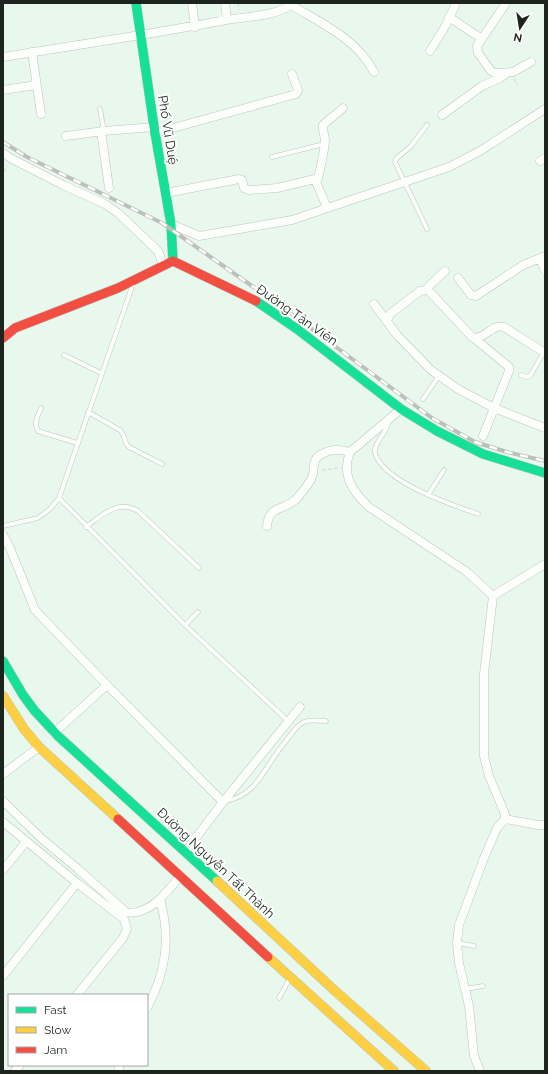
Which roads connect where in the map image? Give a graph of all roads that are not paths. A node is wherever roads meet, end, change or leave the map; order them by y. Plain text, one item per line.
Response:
1 (136, 3) edge
2 (192, 3) edge
3 (225, 3) edge
4 (456, 3) edge
5 (506, 3) edge
6 (290, 4) edge
7 (449, 17) junction
8 (227, 20) junction
9 (195, 27) junction
10 (141, 35) junction
11 (482, 39) junction
12 (430, 51) dead end
13 (32, 52) junction
14 (3, 57) edge
15 (531, 62) dead end
16 (374, 72) dead end
17 (508, 72) junction
18 (292, 74) dead end
19 (36, 85) junction
20 (3, 90) edge
21 (344, 108) dead end
22 (100, 109) dead end
23 (545, 109) edge
24 (42, 114) dead end
25 (442, 114) dead end
26 (427, 125) dead end
27 (154, 130) junction
28 (102, 131) junction
29 (66, 136) dead end
30 (324, 144) junction
31 (3, 153) edge
32 (272, 156) dead end
33 (315, 179) junction
34 (405, 181) junction
35 (109, 188) dead end
36 (166, 193) junction
37 (327, 208) junction
38 (171, 224) junction
39 (427, 229) dead end
40 (543, 257) edge
41 (173, 261) junction
42 (163, 265) junction
43 (545, 270) edge
44 (445, 271) dead end
45 (458, 278) dead end
46 (134, 281) junction
47 (428, 291) junction
48 (374, 304) dead end
49 (387, 321) junction
50 (3, 338) edge
51 (475, 339) junction
52 (544, 352) edge
53 (64, 356) dead end
54 (101, 373) junction
55 (521, 375) dead end
56 (440, 376) junction
57 (422, 399) dead end
58 (41, 408) dead end
59 (494, 408) junction
60 (401, 409) junction
61 (88, 412) junction
62 (389, 420) junction
63 (545, 428) edge
64 (483, 436) dead end
65 (77, 444) junction
66 (350, 452) junction
67 (162, 464) dead end
68 (444, 470) dead end
69 (545, 473) edge
70 (428, 495) junction
71 (59, 498) junction
72 (478, 514) dead end
73 (3, 526) edge
74 (267, 526) dead end
75 (86, 527) junction
76 (3, 535) edge
77 (545, 564) edge
78 (199, 568) dead end
79 (493, 596) junction
80 (198, 612) dead end
81 (185, 625) junction
82 (3, 661) edge
83 (107, 685) junction
84 (3, 696) edge
85 (300, 706) dead end
86 (288, 721) junction
87 (326, 721) dead end
88 (54, 733) junction
89 (39, 747) junction
90 (3, 774) edge
91 (3, 801) edge
92 (222, 802) junction
93 (505, 819) junction
94 (3, 822) edge
95 (545, 825) edge
96 (26, 842) junction
97 (185, 852) junction
98 (3, 870) edge
99 (181, 876) junction
100 (77, 883) junction
101 (160, 899) junction
102 (456, 943) junction
103 (474, 946) dead end
104 (3, 976) edge
105 (290, 977) junction
106 (483, 986) dead end
107 (465, 989) junction
108 (78, 994) edge
109 (279, 998) dead end
110 (148, 1006) edge
111 (394, 1071) edge
112 (426, 1071) edge
113 (480, 1071) edge

1 - 10 main road, Phố Vũ Duệ
2 - 9 street
3 - 8 street
4 - 7 street
5 - 11 street
6 - 8 street
6 - 16 street
7 - 11 street
7 - 12 street
8 - 9 street
9 - 10 street
10 - 13 street
10 - 27 main road, Phố Vũ Duệ
11 - 17 street
13 - 14 street
13 - 19 street
15 - 17 street
17 - 25 street
18 - 27 street
19 - 20 street
19 - 24 street
21 - 30 street
22 - 28 lane
23 - 34 street
26 - 34 lane
27 - 28 street
27 - 36 main road, Phố Vũ Duệ
28 - 29 street
28 - 35 street
30 - 32 lane
30 - 33 street
31 - 42 street
33 - 36 street
33 - 37 street
34 - 37 street
34 - 39 lane
36 - 38 main road, Phố Vũ Duệ
37 - 38 street
38 - 41 main road, Phố Vũ Duệ
40 - 43 street
40 - 45 street
41 - 42 main road
41 - 60 main road, Đường Tản Viên
42 - 46 main road
44 - 47 street
46 - 50 main road
46 - 54 lane
47 - 49 street
47 - 51 street
48 - 49 street
49 - 56 street
51 - 52 street
51 - 59 street
52 - 55 lane
53 - 54 lane
54 - 61 lane
56 - 57 lane
56 - 59 street
58 - 65 lane
59 - 63 street
59 - 64 street
60 - 62 street
60 - 69 main road, Đường Tản Viên
61 - 65 lane
61 - 67 lane
62 - 66 street
62 - 70 lane
65 - 71 lane
66 - 74 street
66 - 79 street
68 - 70 lane
70 - 72 lane
71 - 73 lane
71 - 75 lane
75 - 78 lane
75 - 81 lane
76 - 83 street
77 - 79 street
79 - 93 street
80 - 81 lane
81 - 86 lane
82 - 88 main road, Đường Nguyễn Tất Thành
83 - 88 street
83 - 92 street
84 - 89 main road
85 - 86 street
86 - 92 street
87 - 92 lane
88 - 97 main road, Đường Nguyễn Tất Thành
89 - 90 street
89 - 99 main road
91 - 101 street
92 - 97 street
93 - 95 street
93 - 102 street
94 - 96 street
96 - 98 street
96 - 100 street
97 - 112 main road, Đường Nguyễn Tất Thành
99 - 101 street
99 - 105 main road
100 - 104 street
100 - 108 street
101 - 110 street
102 - 103 lane
102 - 107 street
105 - 109 lane
105 - 111 main road
106 - 107 lane
107 - 113 street

